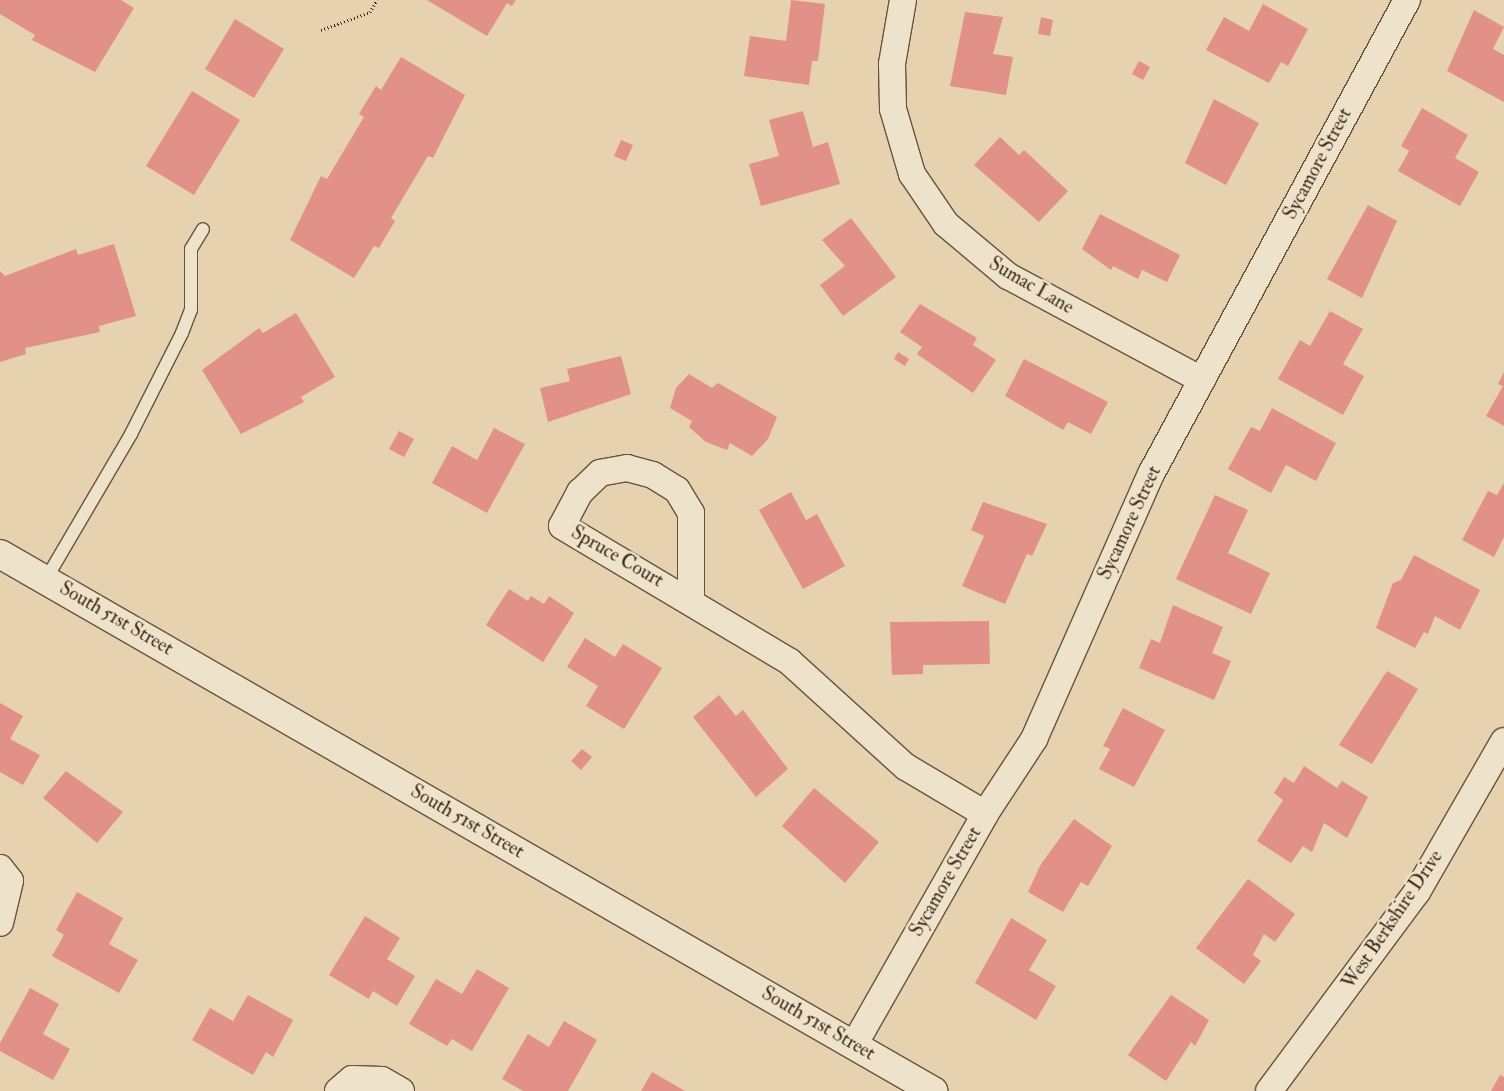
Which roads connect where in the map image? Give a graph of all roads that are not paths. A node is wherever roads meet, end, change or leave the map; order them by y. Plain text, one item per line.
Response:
1 (903, 0) edge
2 (1406, 0) edge
3 (203, 229) dead end
4 (1202, 380) junction
5 (0, 554) edge
6 (46, 578) junction
7 (691, 601) junction
8 (1504, 741) edge
9 (985, 814) junction
10 (0, 868) edge
11 (0, 923) edge
12 (854, 1044) junction
13 (338, 1091) edge
14 (401, 1091) edge
15 (933, 1091) edge
16 (1269, 1091) edge

1 - 4 street, Sumac Lane
2 - 4 street, Sycamore Street
3 - 6 lane
4 - 9 street, Sycamore Street
5 - 6 street, South 51st Street
6 - 12 street, South 51st Street
7 - 7 street, Spruce Court
7 - 9 street, Spruce Court
8 - 16 street, West Berkshire Drive
9 - 12 street, Sycamore Street
10 - 11 street
12 - 15 street, South 51st Street
13 - 14 street

